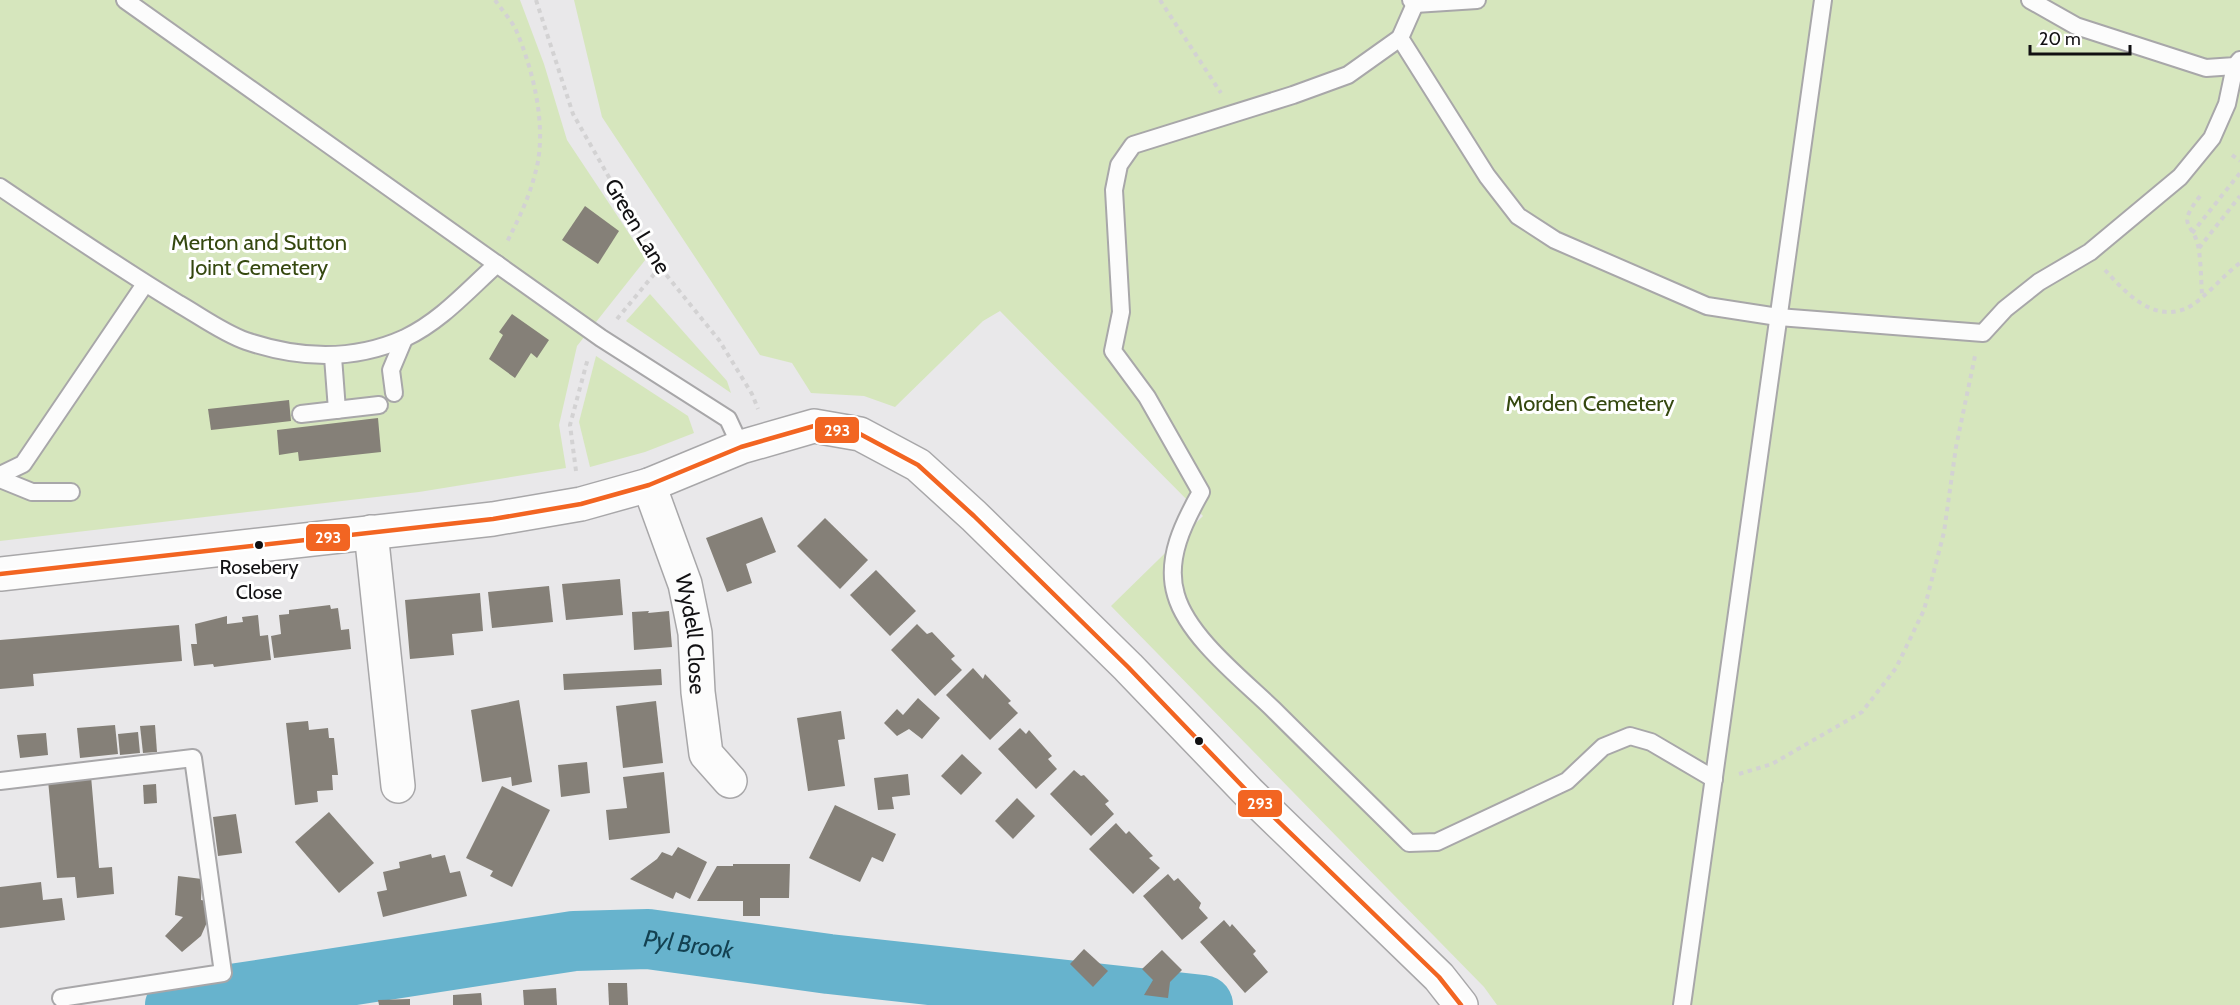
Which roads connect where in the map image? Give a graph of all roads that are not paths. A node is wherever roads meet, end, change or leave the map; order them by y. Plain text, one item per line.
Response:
1 (125, 0) edge
2 (1476, 0) edge
3 (1823, 0) edge
4 (2030, 0) edge
5 (1413, 2) edge
6 (1400, 38) junction
7 (2237, 63) edge
8 (0, 187) edge
9 (497, 264) junction
10 (145, 284) junction
11 (1778, 317) junction
12 (404, 339) junction
13 (333, 357) junction
14 (394, 393) dead end
15 (379, 405) dead end
16 (337, 410) junction
17 (301, 414) dead end
18 (754, 442) junction
19 (0, 477) edge
20 (649, 485) junction
21 (71, 492) dead end
22 (371, 532) junction
23 (0, 574) edge
24 (1714, 779) junction
25 (730, 781) dead end
26 (0, 782) edge
27 (398, 786) dead end
28 (61, 998) dead end
29 (1461, 1005) edge
30 (1682, 1005) edge

1 - 9 lane
2 - 5 lane
3 - 11 lane
4 - 7 lane
5 - 6 lane
6 - 11 lane
6 - 24 lane
7 - 11 lane
8 - 10 lane
9 - 12 lane
9 - 18 lane
10 - 13 lane
10 - 19 lane
11 - 24 lane
12 - 13 lane
12 - 14 lane
13 - 16 lane
15 - 16 lane
16 - 17 lane
18 - 20 street
18 - 29 street
19 - 21 lane
20 - 22 street
20 - 25 street, Wydell Close
22 - 23 street
22 - 27 street
24 - 30 lane
26 - 28 lane

